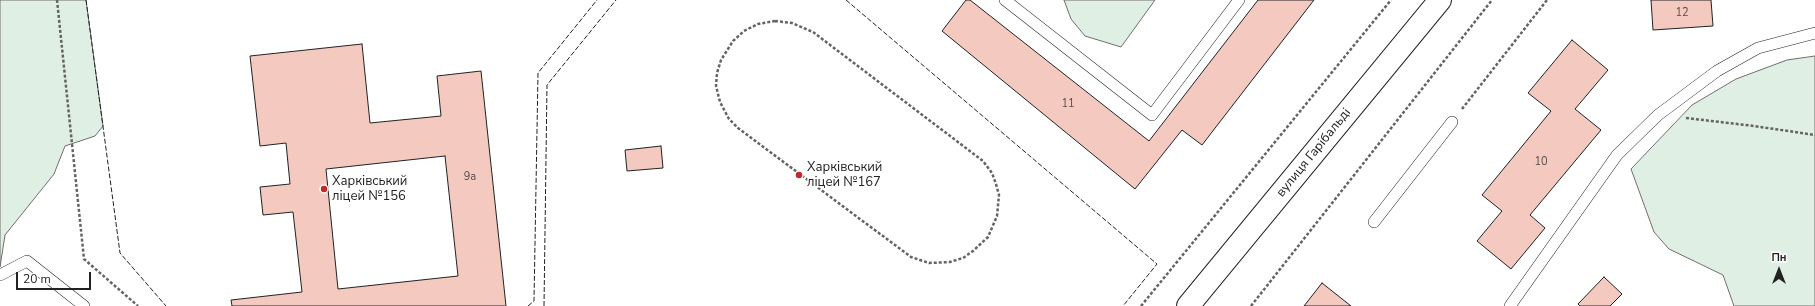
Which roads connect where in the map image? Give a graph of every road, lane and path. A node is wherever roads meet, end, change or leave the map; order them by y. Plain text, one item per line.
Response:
1 (57, 0) edge
2 (1004, 0) edge
3 (1239, 0) edge
4 (1391, 0) edge
5 (1440, 0) edge
6 (1492, 0) edge
7 (1546, 0) edge
8 (1815, 33) edge
9 (1658, 115) junction
10 (729, 119) joint
11 (1452, 122) joint
12 (1815, 135) edge
13 (1374, 222) dead end
14 (0, 275) edge
15 (84, 306) edge
16 (138, 306) edge
17 (1141, 306) edge
18 (1188, 306) edge
19 (1251, 306) edge
20 (1510, 306) edge

1 - 16 path
2 - 3 lane
4 - 17 path
5 - 18 street, вулиця Гарібальді
6 - 19 path
7 - 11 path
8 - 9 lane
9 - 12 path
9 - 20 lane
10 - 10 path
11 - 13 lane
14 - 15 lane

